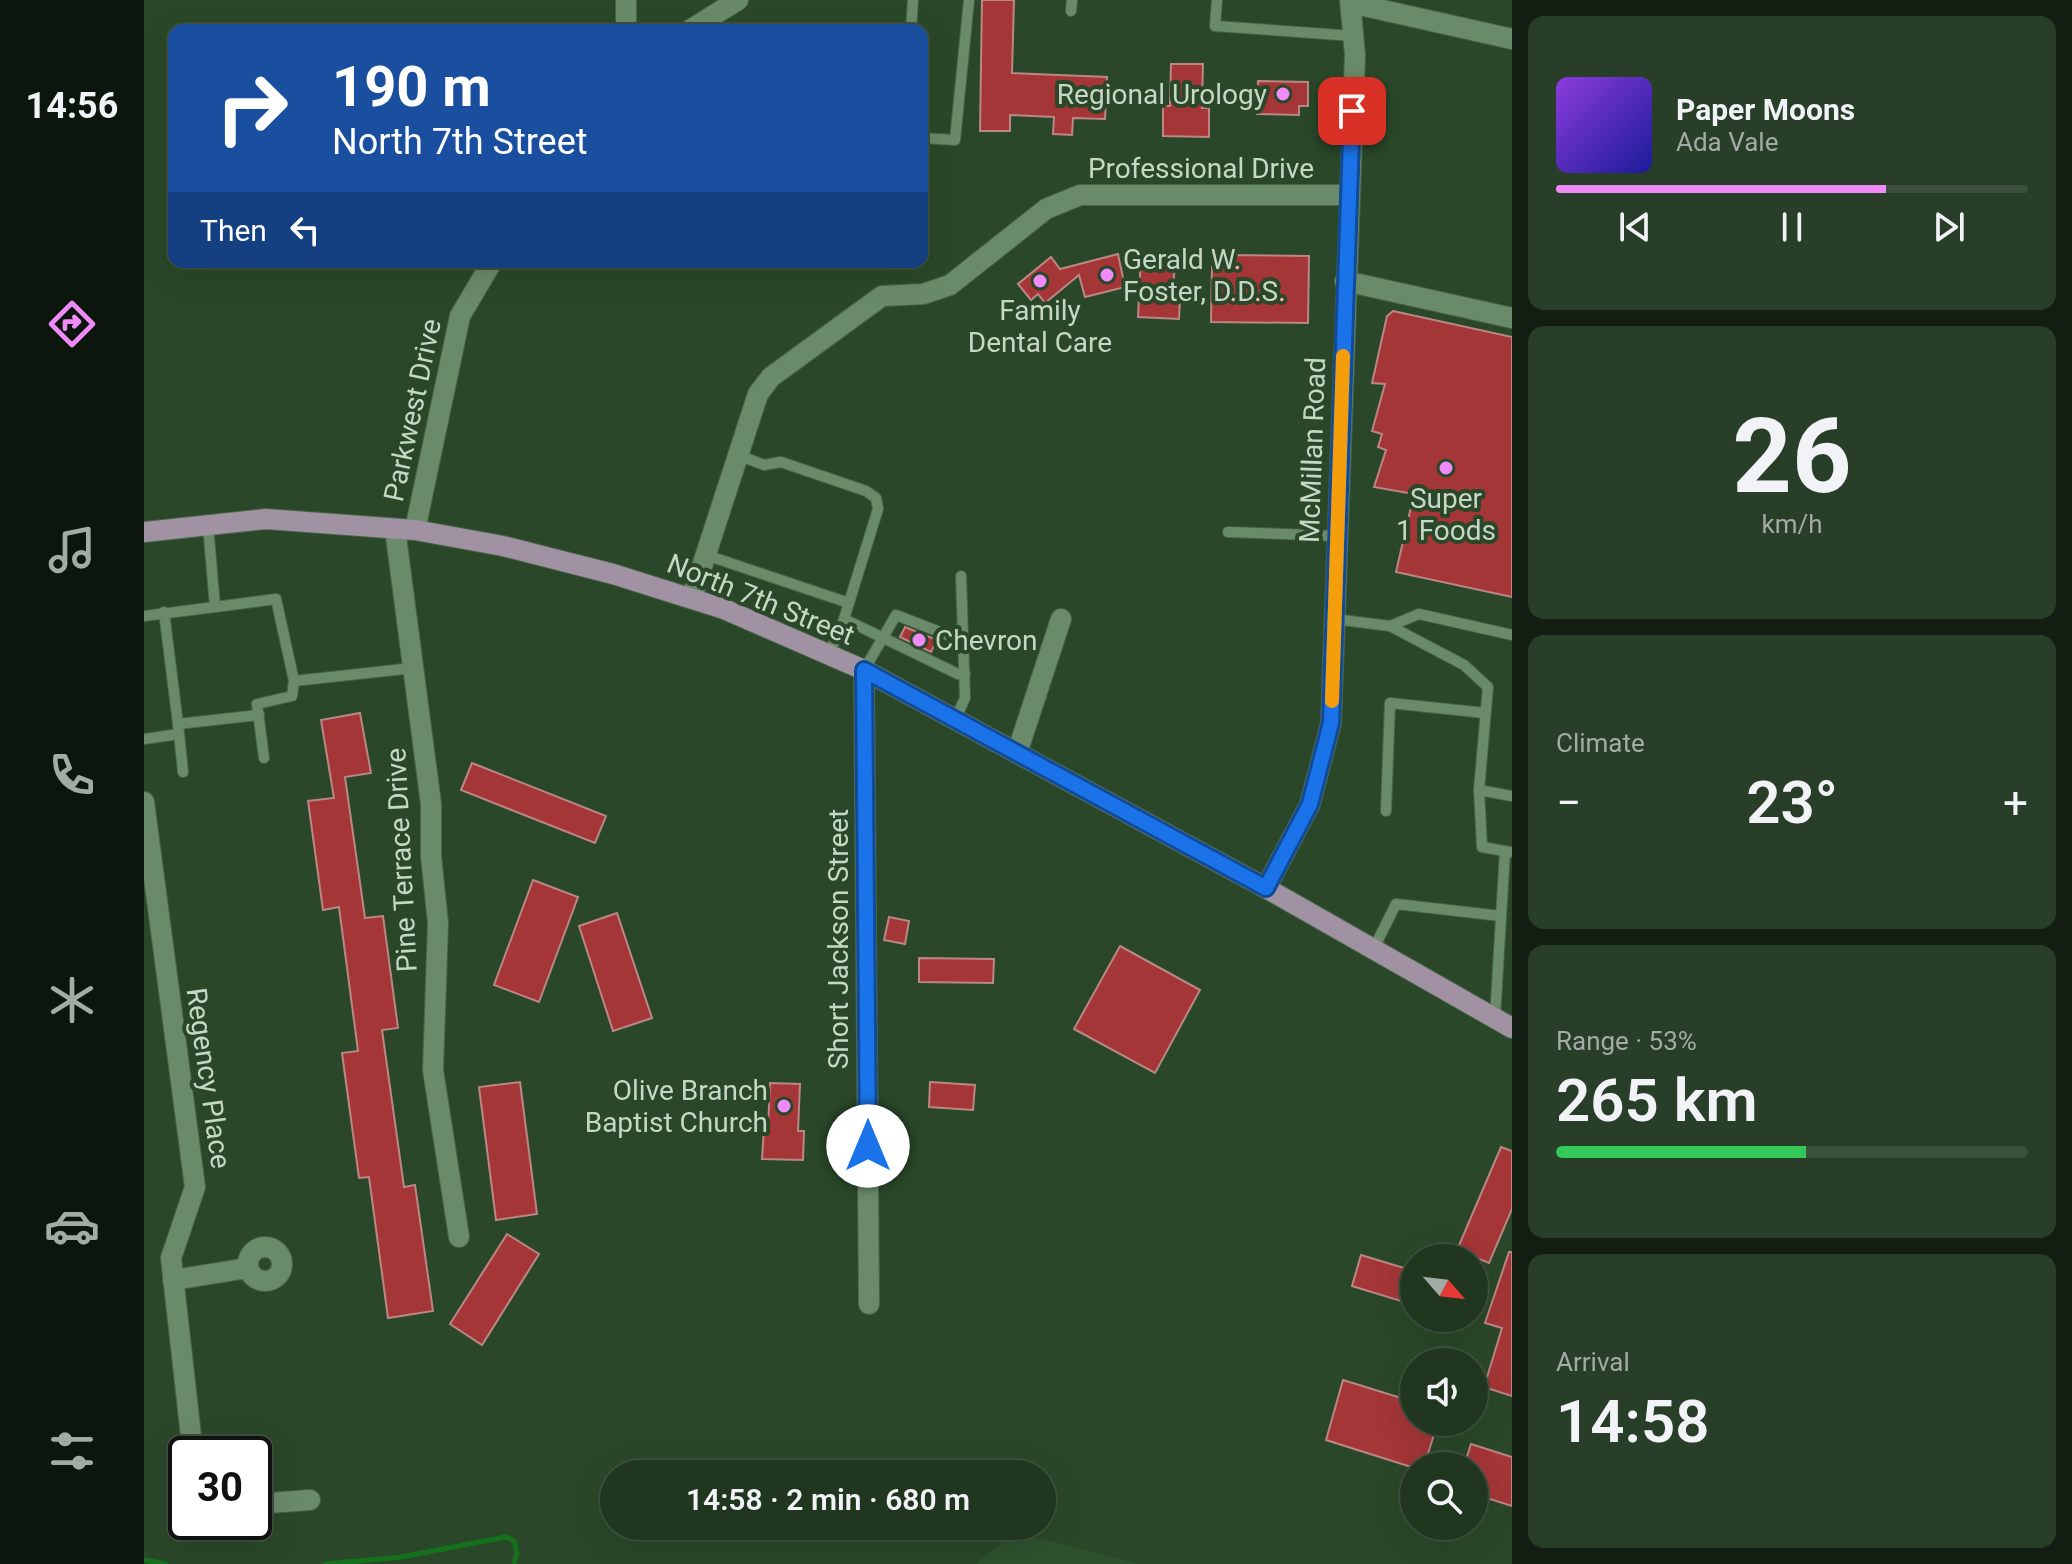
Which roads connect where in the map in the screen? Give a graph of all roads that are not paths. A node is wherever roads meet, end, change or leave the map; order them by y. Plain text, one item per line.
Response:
1 (626, 0) edge
2 (738, 0) edge
3 (913, 0) edge
4 (969, 0) edge
5 (1217, 0) edge
6 (1350, 2) edge
7 (626, 24) edge
8 (700, 24) edge
9 (911, 24) edge
10 (1354, 36) junction
11 (1512, 39) edge
12 (928, 138) edge
13 (1348, 195) junction
14 (488, 268) edge
15 (1345, 281) junction
16 (1512, 318) edge
17 (738, 455) junction
18 (208, 525) junction
19 (405, 529) junction
20 (144, 532) edge
21 (1228, 532) dead end
22 (1337, 536) junction
23 (706, 555) junction
24 (961, 576) dead end
25 (692, 597) junction
26 (849, 603) junction
27 (215, 607) junction
28 (164, 612) junction
29 (144, 616) edge
30 (844, 619) junction
31 (1061, 619) dead end
32 (1334, 619) junction
33 (1390, 626) junction
34 (1512, 635) edge
35 (881, 636) junction
36 (963, 641) junction
37 (829, 654) junction
38 (413, 668) junction
39 (864, 670) junction
40 (965, 673) junction
41 (294, 681) junction
42 (1485, 713) junction
43 (259, 715) junction
44 (955, 720) junction
45 (179, 729) junction
46 (144, 739) edge
47 (1017, 753) junction
48 (264, 758) dead end
49 (183, 772) dead end
50 (1479, 790) junction
51 (1512, 796) edge
52 (144, 802) edge
53 (1386, 811) dead end
54 (1509, 851) edge
55 (1266, 888) junction
56 (1501, 916) junction
57 (1374, 948) junction
58 (1503, 1023) edge
59 (459, 1237) dead end
60 (248, 1268) dead end
61 (173, 1280) junction
62 (869, 1304) dead end
63 (191, 1436) edge
64 (310, 1500) dead end
65 (272, 1503) edge

1 - 7 street
2 - 8 street
3 - 9 lane
4 - 12 lane
5 - 10 lane
6 - 10 street, McMillan Road
6 - 11 street
10 - 13 street, McMillan Road
13 - 15 street, McMillan Road
13 - 17 street, Professional Drive
14 - 19 street, Parkwest Drive
15 - 16 street
15 - 22 street, McMillan Road
17 - 23 street, Professional Drive
17 - 26 lane
18 - 19 main road, North 7th Street
18 - 20 main road, North 7th Street
18 - 27 lane
19 - 25 main road, North 7th Street
19 - 38 street, Pine Terrace Drive
21 - 22 lane
22 - 32 street, McMillan Road
23 - 25 street, Professional Drive
23 - 26 lane
24 - 36 lane
25 - 37 main road, North 7th Street
26 - 30 lane
27 - 28 lane
27 - 41 lane
28 - 29 lane
28 - 45 lane
30 - 35 lane
30 - 37 lane
31 - 47 street
32 - 33 lane
32 - 55 street, McMillan Road
33 - 34 lane
33 - 42 lane
35 - 36 lane
35 - 39 lane
35 - 40 lane
36 - 40 lane
37 - 39 main road, North 7th Street
38 - 41 lane
38 - 59 street, Pine Terrace Drive
39 - 44 main road, North 7th Street
39 - 62 street, Short Jackson Street
40 - 44 lane
41 - 43 lane
42 - 50 lane
42 - 53 lane
43 - 45 lane
43 - 48 lane
44 - 47 main road, North 7th Street
45 - 46 lane
45 - 49 lane
47 - 55 main road, North 7th Street
50 - 51 lane
50 - 54 lane
52 - 61 street, Regency Place
54 - 56 lane
55 - 57 main road, North 7th Street
56 - 57 lane
56 - 58 lane
57 - 58 main road, North 7th Street
60 - 61 street
61 - 63 street, Regency Place
64 - 65 street

